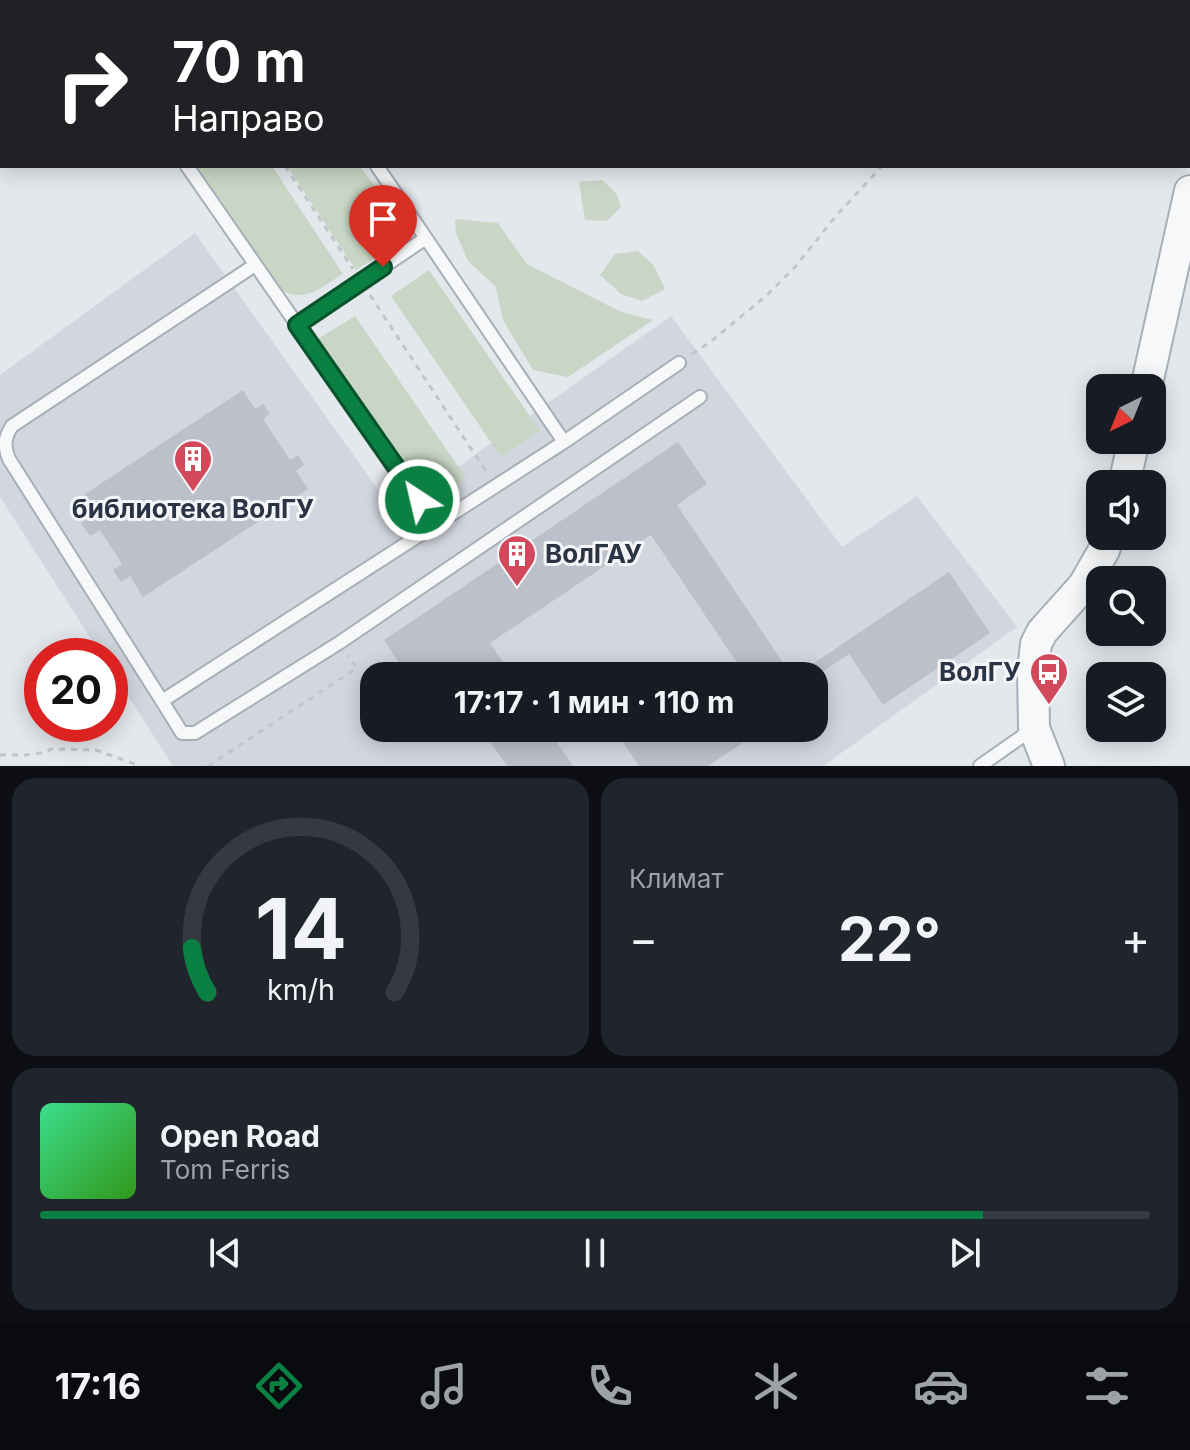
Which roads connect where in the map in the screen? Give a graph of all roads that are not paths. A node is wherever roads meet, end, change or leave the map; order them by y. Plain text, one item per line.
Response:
1 (188, 168) edge
2 (378, 168) edge
3 (1190, 191) edge
4 (426, 238) junction
5 (255, 265) junction
6 (297, 325) junction
7 (679, 363) road end
8 (1149, 374) edge
9 (700, 397) dead end
10 (564, 442) junction
11 (436, 525) junction
12 (1104, 550) edge
13 (162, 701) junction
14 (1034, 728) junction
15 (980, 766) edge
16 (1049, 766) edge

1 - 5 lane
2 - 4 lane
3 - 8 street
4 - 6 lane
4 - 10 lane
5 - 6 lane
5 - 13 lane
6 - 11 lane
7 - 10 lane
9 - 13 lane
10 - 11 lane
11 - 13 lane
12 - 14 street
14 - 15 lane
14 - 16 street

